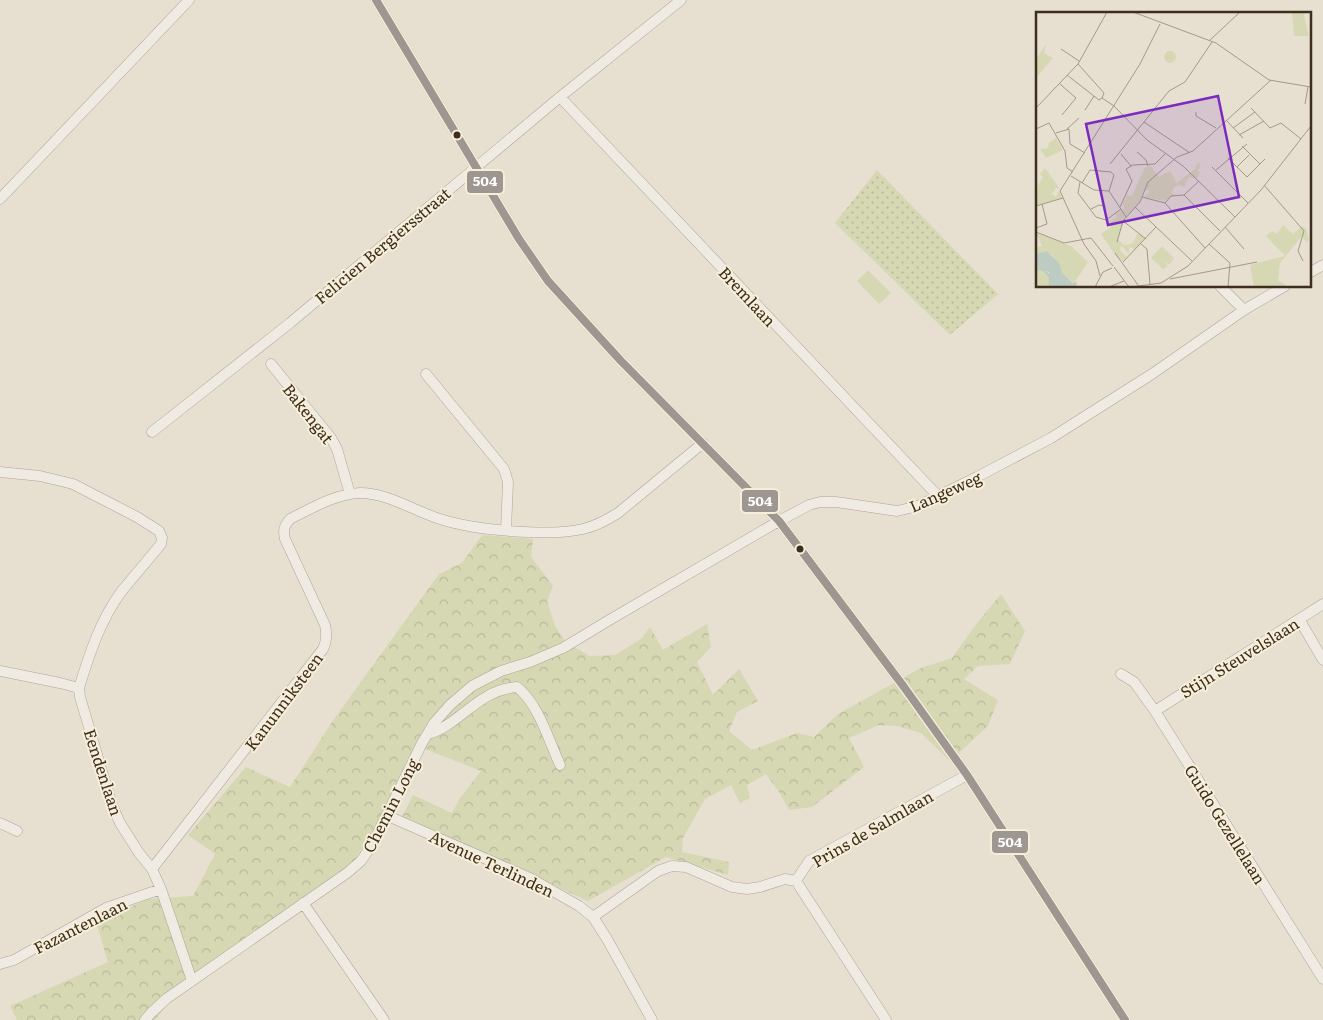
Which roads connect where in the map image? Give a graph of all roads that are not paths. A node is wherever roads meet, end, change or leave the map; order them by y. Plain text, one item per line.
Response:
1 (189, 0) edge
2 (376, 0) edge
3 (681, 0) edge
4 (560, 96) junction
5 (476, 167) junction
6 (0, 199) edge
7 (1323, 266) edge
8 (1310, 272) edge
9 (1222, 288) edge
10 (1282, 288) edge
11 (1244, 310) junction
12 (271, 364) dead end
13 (426, 374) dead end
14 (152, 432) dead end
15 (704, 443) junction
16 (0, 472) edge
17 (350, 494) junction
18 (937, 495) junction
19 (779, 521) junction
20 (506, 530) junction
21 (1323, 604) edge
22 (1299, 620) junction
23 (586, 634) joint
24 (1323, 660) edge
25 (0, 671) edge
26 (1121, 674) dead end
27 (79, 688) junction
28 (1155, 711) junction
29 (428, 734) junction
30 (560, 765) dead end
31 (967, 775) junction
32 (388, 816) junction
33 (0, 822) edge
34 (17, 831) dead end
35 (152, 868) junction
36 (796, 881) junction
37 (161, 889) junction
38 (303, 903) junction
39 (593, 917) junction
40 (0, 964) edge
41 (1323, 979) edge
42 (192, 981) junction
43 (151, 1018) edge
44 (384, 1020) edge
45 (652, 1020) edge
46 (886, 1020) edge
47 (1125, 1020) edge

1 - 6 street
2 - 5 street
3 - 4 street, Felicien Bergiersstraat
4 - 5 street, Felicien Bergiersstraat
4 - 18 street, Bremlaan
5 - 14 street, Felicien Bergiersstraat
5 - 15 street
7 - 8 street
9 - 11 street
10 - 11 street, Langeweg
11 - 18 street, Langeweg
12 - 17 street, Bakengat
13 - 20 street
15 - 19 street
15 - 20 street, Kanunniksteen
16 - 27 street
17 - 20 street, Kanunniksteen
17 - 35 street, Kanunniksteen
18 - 19 street, Langeweg
19 - 23 street, Langeweg
19 - 31 street
21 - 22 street, Stijn Steuvelslaan
22 - 24 street
22 - 28 street, Stijn Steuvelslaan
23 - 29 street, Chemin Long
25 - 27 street
26 - 28 street, Guido Gezellelaan
27 - 35 street, Eendenlaan
28 - 41 street, Guido Gezellelaan
29 - 30 street
29 - 32 street, Chemin Long
31 - 36 street, Prins de Salmlaan
31 - 47 street
32 - 38 street, Chemin Long
32 - 39 street, Avenue Terlinden
33 - 34 street
35 - 37 street, Eendenlaan
36 - 39 street, Prins de Salmlaan
36 - 46 street
37 - 40 street, Fazantenlaan
37 - 42 street, Eendenlaan
38 - 42 street, Chemin Long
38 - 44 street
39 - 45 street
42 - 43 street, Chemin Long

